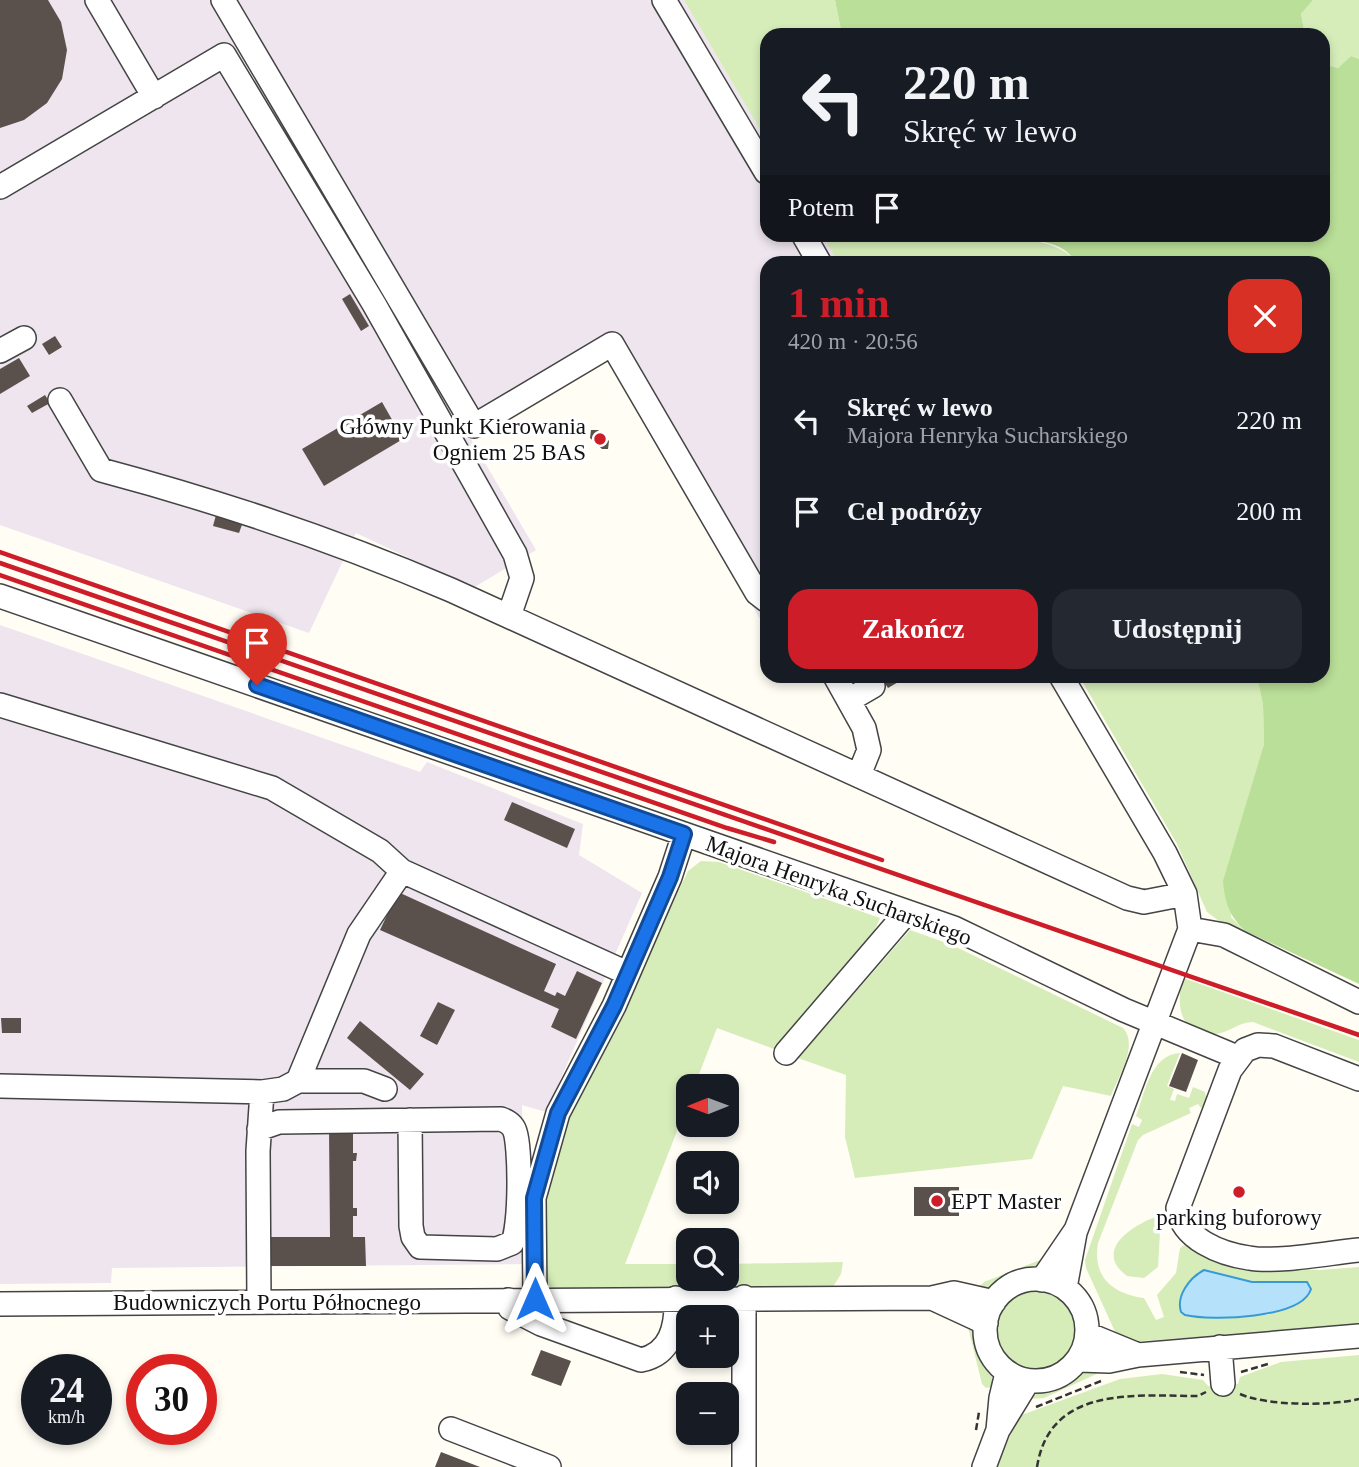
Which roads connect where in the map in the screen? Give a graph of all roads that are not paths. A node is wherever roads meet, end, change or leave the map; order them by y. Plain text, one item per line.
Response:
1 (97, 0) edge
2 (223, 0) edge
3 (664, 0) edge
4 (154, 97) junction
5 (760, 162) edge
6 (0, 187) edge
7 (24, 338) dead end
8 (0, 351) edge
9 (60, 400) dead end
10 (760, 595) edge
11 (0, 596) edge
12 (509, 616) junction
13 (839, 683) edge
14 (1064, 683) edge
15 (873, 686) dead end
16 (849, 700) junction
17 (0, 705) edge
18 (859, 775) junction
19 (684, 834) junction
20 (402, 872) junction
21 (1185, 894) junction
22 (907, 912) junction
23 (1190, 929) junction
24 (627, 973) junction
25 (1359, 1002) edge
26 (1155, 1024) junction
27 (786, 1054) dead end
28 (1237, 1057) junction
29 (1359, 1079) edge
30 (298, 1081) junction
31 (0, 1086) edge
32 (385, 1089) dead end
33 (262, 1092) junction
34 (410, 1120) junction
35 (258, 1129) junction
36 (1076, 1230) junction
37 (1359, 1250) edge
38 (1042, 1280) junction
39 (1065, 1289) junction
40 (744, 1297) junction
41 (676, 1298) junction
42 (535, 1299) junction
43 (509, 1300) junction
44 (259, 1301) junction
45 (0, 1304) edge
46 (990, 1312) junction
47 (1087, 1334) junction
48 (1359, 1336) edge
49 (1220, 1347) junction
50 (1139, 1355) junction
51 (1079, 1360) junction
52 (1018, 1377) junction
53 (1216, 1380) road end
54 (452, 1429) dead end
55 (549, 1467) edge
56 (744, 1467) edge
57 (984, 1467) edge

1 - 4 street
2 - 10 street
3 - 5 street
4 - 6 street
4 - 12 street
7 - 8 street
9 - 12 street
11 - 19 street, Majora Henryka Sucharskiego
12 - 18 street
13 - 16 street
14 - 21 street
15 - 16 street
16 - 18 street
17 - 20 street
18 - 21 street
19 - 22 street, Majora Henryka Sucharskiego
19 - 24 street
20 - 24 street
20 - 30 street
21 - 23 street
22 - 26 street, Majora Henryka Sucharskiego
22 - 27 street
23 - 25 street
23 - 26 street
24 - 42 street
26 - 28 street
26 - 36 street
28 - 29 street
28 - 37 street
30 - 32 street
30 - 33 street
31 - 33 street
33 - 35 street
34 - 34 street
34 - 35 street
35 - 44 street
36 - 38 street
36 - 39 street
38 - 39 street
38 - 46 street
39 - 47 street
40 - 41 street, Budowniczych Portu Północnego
40 - 46 street, Budowniczych Portu Północnego
40 - 56 street
41 - 42 street, Budowniczych Portu Północnego
41 - 43 street
42 - 43 street, Budowniczych Portu Północnego
43 - 44 street, Budowniczych Portu Północnego
44 - 45 street, Budowniczych Portu Północnego
46 - 52 street
47 - 50 street
47 - 51 street
48 - 49 street
49 - 50 street
49 - 53 street
50 - 51 street
51 - 52 street
52 - 57 street
54 - 55 street

